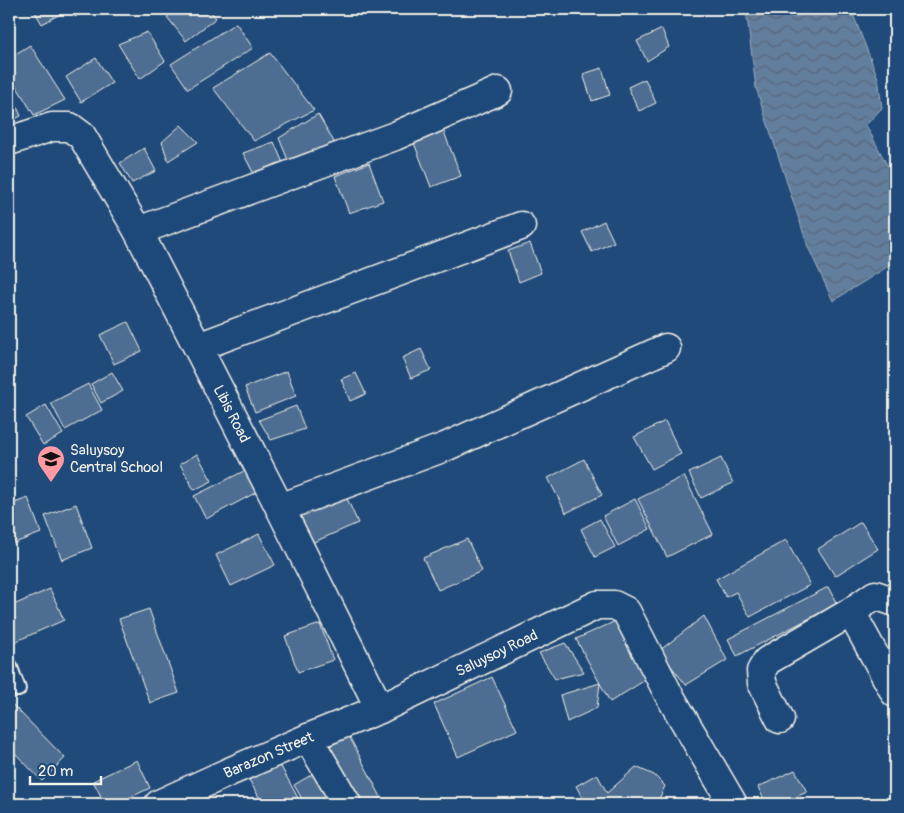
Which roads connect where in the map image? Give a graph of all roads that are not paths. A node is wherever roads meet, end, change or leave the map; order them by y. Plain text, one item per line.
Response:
1 (498, 92) dead end
2 (9, 141) edge
3 (521, 226) dead end
4 (138, 231) junction
5 (198, 347) junction
6 (666, 348) dead end
7 (280, 508) junction
8 (895, 602) edge
9 (851, 612) junction
10 (9, 665) edge
11 (18, 689) dead end
12 (895, 692) edge
13 (380, 709) junction
14 (780, 719) dead end
15 (308, 738) junction
16 (159, 804) edge
17 (347, 804) edge
18 (733, 804) edge

1 - 4 street
2 - 4 street, Libis Road
3 - 5 street
4 - 5 street, Libis Road
5 - 7 street, Libis Road
6 - 7 street
7 - 13 street, Libis Road
8 - 9 street
9 - 12 street
9 - 14 street
10 - 11 lane
13 - 15 street, Barazon Street
13 - 18 street, Saluysoy Road
15 - 16 street, Barazon Street
15 - 17 street

